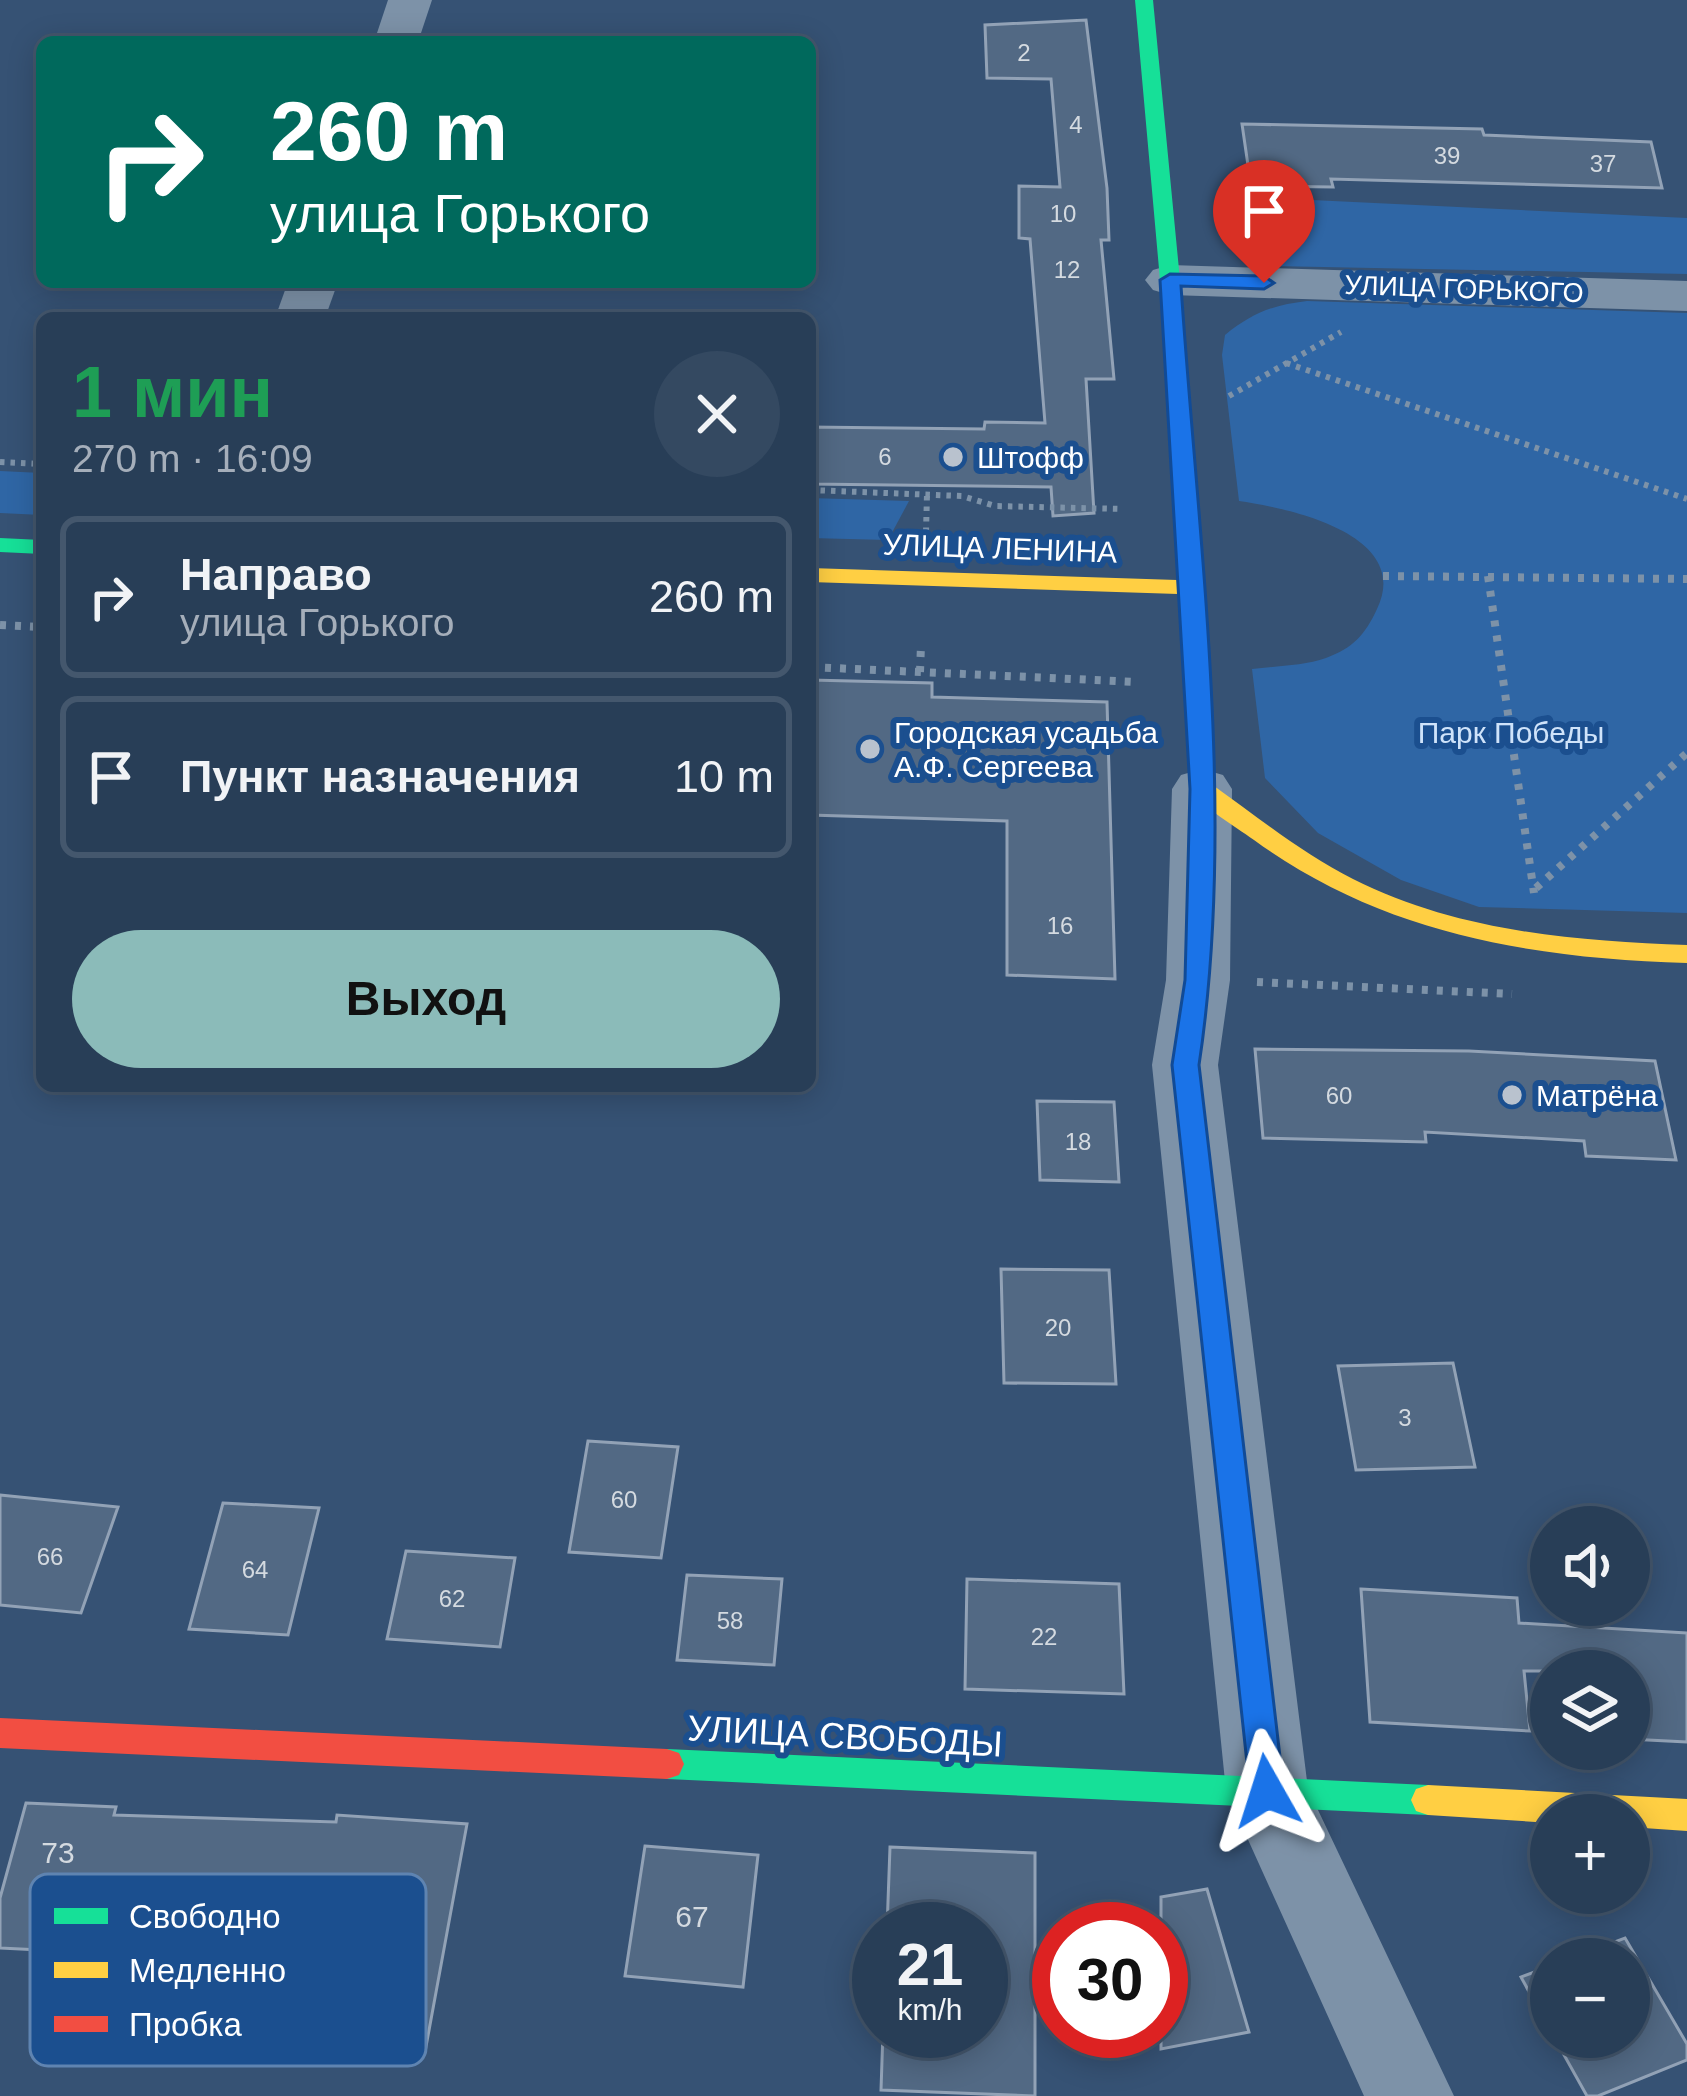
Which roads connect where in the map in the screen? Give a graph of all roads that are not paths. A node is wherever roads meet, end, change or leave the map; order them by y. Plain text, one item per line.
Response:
1 (410, 0) edge
2 (1144, 0) edge
3 (398, 36) edge
4 (1170, 280) junction
5 (1687, 296) edge
6 (0, 545) edge
7 (36, 547) edge
8 (816, 575) edge
9 (1189, 587) junction
10 (1202, 789) junction
11 (1687, 954) edge
12 (0, 1733) edge
13 (1267, 1791) junction
14 (1687, 1815) edge
15 (1410, 2096) edge

1 - 3 street
2 - 4 main road
4 - 5 street, УЛИЦА ГОРЬКОГО
4 - 9 main road
6 - 7 main road
8 - 9 main road, УЛИЦА ЛЕНИНА
9 - 10 main road
10 - 11 main road
10 - 13 street
12 - 13 main road, УЛИЦА СВОБОДЫ
13 - 14 main road, УЛИЦА СВОБОДЫ
13 - 15 street

